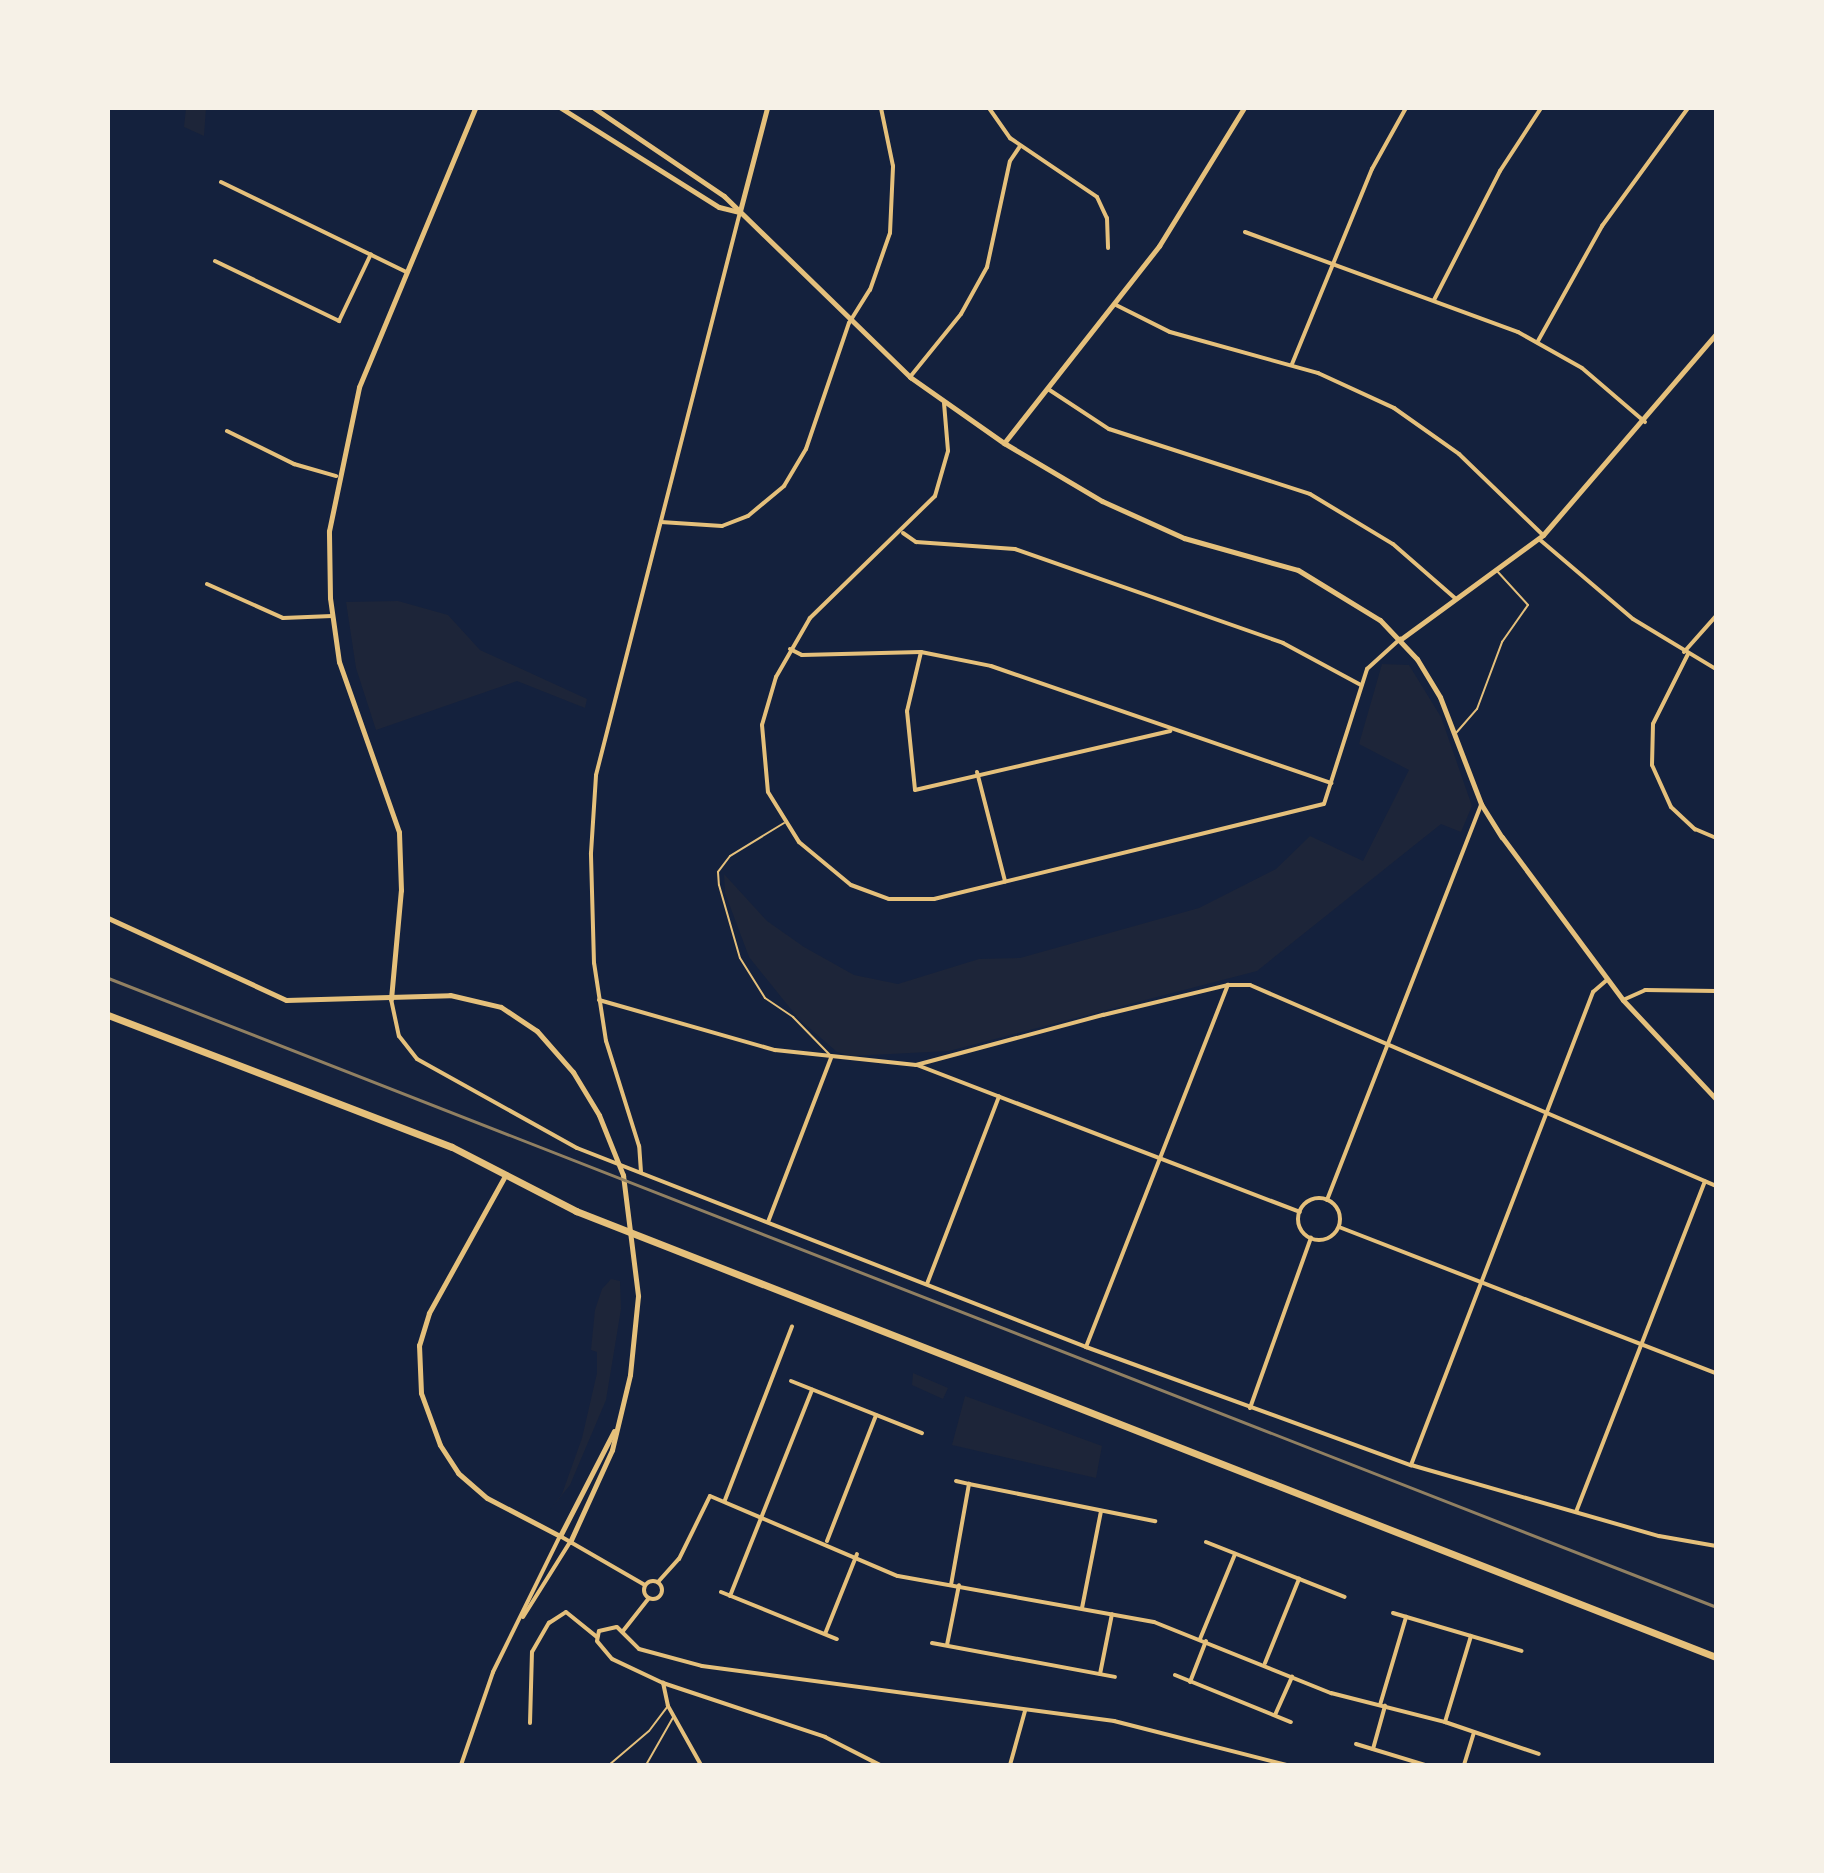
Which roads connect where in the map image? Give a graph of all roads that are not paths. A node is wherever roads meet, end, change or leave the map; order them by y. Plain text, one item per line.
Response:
1 (475, 108) edge
2 (561, 108) edge
3 (594, 108) edge
4 (767, 108) edge
5 (881, 108) edge
6 (989, 108) edge
7 (1244, 108) edge
8 (1406, 108) edge
9 (1541, 108) edge
10 (1688, 108) edge
11 (1020, 146) junction
12 (221, 182) dead end
13 (740, 212) junction
14 (1245, 232) dead end
15 (1108, 248) dead end
16 (371, 254) junction
17 (215, 261) dead end
18 (1332, 264) junction
19 (408, 273) junction
20 (1434, 300) junction
21 (1116, 305) junction
22 (849, 323) junction
23 (1716, 334) edge
24 (1538, 342) junction
25 (1292, 364) junction
26 (910, 377) junction
27 (1048, 389) junction
28 (944, 403) junction
29 (1645, 422) junction
30 (227, 431) dead end
31 (1004, 443) junction
32 (336, 476) junction
33 (661, 522) junction
34 (903, 533) junction
35 (1541, 537) junction
36 (1497, 571) junction
37 (207, 584) dead end
38 (1457, 600) junction
39 (332, 616) junction
40 (1716, 616) edge
41 (1401, 639) junction
42 (790, 649) junction
43 (921, 652) junction
44 (1686, 653) junction
45 (1716, 669) edge
46 (1361, 685) junction
47 (1171, 731) junction
48 (1455, 734) junction
49 (977, 772) junction
50 (1331, 783) junction
51 (1481, 804) junction
52 (785, 823) junction
53 (1716, 838) edge
54 (1005, 881) junction
55 (108, 918) edge
56 (1607, 980) junction
57 (1228, 985) junction
58 (1716, 991) edge
59 (391, 999) junction
60 (599, 1000) junction
61 (1623, 1000) junction
62 (108, 1015) edge
63 (1387, 1046) junction
64 (831, 1058) junction
65 (916, 1065) junction
66 (999, 1096) junction
67 (1716, 1099) edge
68 (1546, 1115) junction
69 (1160, 1157) junction
70 (507, 1172) junction
71 (641, 1172) junction
72 (1705, 1181) junction
73 (1716, 1186) edge
74 (1327, 1200) junction
75 (1300, 1212) junction
76 (768, 1222) junction
77 (1339, 1227) junction
78 (1311, 1238) junction
79 (1481, 1283) junction
80 (927, 1285) junction
81 (792, 1326) dead end
82 (1642, 1343) junction
83 (1086, 1347) junction
84 (1716, 1373) edge
85 (791, 1381) dead end
86 (812, 1390) junction
87 (1250, 1408) junction
88 (876, 1415) junction
89 (618, 1423) junction
90 (922, 1433) dead end
91 (1411, 1465) junction
92 (956, 1481) dead end
93 (969, 1484) junction
94 (725, 1500) junction
95 (1101, 1511) junction
96 (1576, 1512) junction
97 (762, 1515) junction
98 (1155, 1521) dead end
99 (560, 1536) junction
100 (827, 1541) junction
101 (570, 1542) junction
102 (1206, 1542) dead end
103 (1716, 1546) edge
104 (857, 1554) junction
105 (1235, 1554) junction
106 (1299, 1579) junction
107 (658, 1582) junction
108 (645, 1585) junction
109 (951, 1585) junction
110 (959, 1585) junction
111 (721, 1592) dead end
112 (730, 1596) junction
113 (1345, 1597) dead end
114 (649, 1598) junction
115 (1082, 1608) junction
116 (1393, 1613) dead end
117 (1112, 1614) junction
118 (1406, 1617) junction
119 (515, 1629) junction
120 (623, 1631) junction
121 (825, 1634) junction
122 (1471, 1636) junction
123 (597, 1637) junction
124 (837, 1639) dead end
125 (1203, 1640) junction
126 (932, 1643) dead end
127 (947, 1645) junction
128 (1522, 1651) dead end
129 (1716, 1657) edge
130 (1265, 1663) junction
131 (1100, 1674) junction
132 (1175, 1675) dead end
133 (1115, 1677) dead end
134 (1292, 1677) junction
135 (1190, 1682) junction
136 (663, 1683) junction
137 (1383, 1705) junction
138 (668, 1706) junction
139 (1025, 1711) junction
140 (674, 1715) junction
141 (1275, 1715) junction
142 (1291, 1722) dead end
143 (1445, 1722) junction
144 (530, 1723) dead end
145 (1474, 1732) junction
146 (1356, 1744) dead end
147 (1373, 1749) junction
148 (1539, 1754) dead end
149 (461, 1765) edge
150 (609, 1765) edge
151 (646, 1765) edge
152 (701, 1765) edge
153 (880, 1765) edge
154 (1010, 1765) edge
155 (1287, 1765) edge
156 (1425, 1765) edge
157 (1464, 1765) edge

1 - 19 street
2 - 13 street
3 - 13 street
4 - 13 street
5 - 22 street
6 - 11 street
7 - 21 street
8 - 18 street
9 - 20 street
10 - 24 street
11 - 15 street
11 - 26 street
12 - 16 street
13 - 22 street
13 - 33 street
14 - 18 street
16 - 17 street
16 - 19 street
18 - 20 street
18 - 25 street
19 - 32 street
20 - 24 street
21 - 25 street
21 - 27 street
22 - 26 street
22 - 33 street
23 - 29 street
24 - 29 street
25 - 35 street
26 - 28 street
27 - 31 street
27 - 38 street
28 - 31 street
28 - 34 street
29 - 35 street
30 - 32 street
31 - 41 street
32 - 39 street
33 - 60 street
34 - 42 street
34 - 46 street
35 - 36 street
35 - 44 street
36 - 38 street
36 - 48 lane
37 - 39 street
38 - 41 street
39 - 59 street
40 - 44 street
41 - 46 street
41 - 48 street
42 - 43 street
42 - 52 street
43 - 47 street
43 - 49 street
44 - 45 street
44 - 53 street
46 - 50 street
47 - 49 street
47 - 50 street
48 - 51 street
49 - 54 street
50 - 54 street
51 - 56 street
51 - 63 street
52 - 54 street
52 - 64 lane
55 - 59 street
56 - 61 street
56 - 68 street
57 - 63 street
57 - 65 street
57 - 69 street
58 - 61 street
59 - 71 street
59 - 89 street
60 - 64 street
60 - 71 street
61 - 67 street
62 - 70 main road
63 - 68 street
63 - 74 street
64 - 65 street
64 - 76 street
65 - 66 street
66 - 69 street
66 - 80 street
68 - 72 street
68 - 79 street
69 - 75 street
69 - 83 street
70 - 99 street
70 - 129 main road
71 - 76 street
72 - 73 street
72 - 82 street
74 - 75 street
74 - 77 street
75 - 78 street
76 - 80 street
77 - 78 street
77 - 79 street
78 - 87 street
79 - 82 street
79 - 91 street
80 - 83 street
81 - 94 street
82 - 84 street
82 - 96 street
83 - 87 street
85 - 86 street
86 - 88 street
86 - 97 street
87 - 91 street
88 - 90 street
88 - 100 street
89 - 99 street
89 - 101 street
91 - 96 street
92 - 93 street
93 - 95 street
93 - 109 street
94 - 97 street
94 - 107 street
95 - 98 street
95 - 115 street
96 - 103 street
97 - 100 street
97 - 112 street
99 - 101 street
99 - 119 street
100 - 104 street
101 - 108 street
101 - 119 street
102 - 105 street
104 - 109 street
104 - 121 street
105 - 106 street
105 - 125 street
106 - 113 street
106 - 130 street
107 - 108 street
107 - 114 street
108 - 114 street
109 - 110 street
110 - 115 street
110 - 127 street
111 - 112 street
112 - 121 street
114 - 120 street
115 - 117 street
116 - 118 street
117 - 125 street
117 - 131 street
118 - 122 street
118 - 137 street
119 - 149 street
120 - 123 street
120 - 139 street
121 - 124 street
122 - 128 street
122 - 143 street
123 - 136 street
123 - 144 street
125 - 130 street
125 - 135 street
126 - 127 street
127 - 131 street
130 - 134 street
131 - 133 street
132 - 135 street
134 - 137 street
134 - 141 street
135 - 141 street
136 - 138 street
136 - 153 street
137 - 143 street
137 - 147 street
138 - 140 street
138 - 150 lane
139 - 154 street
139 - 155 street
140 - 151 lane
140 - 152 street
141 - 142 street
143 - 145 street
145 - 148 street
145 - 157 street
146 - 147 street
147 - 156 street

